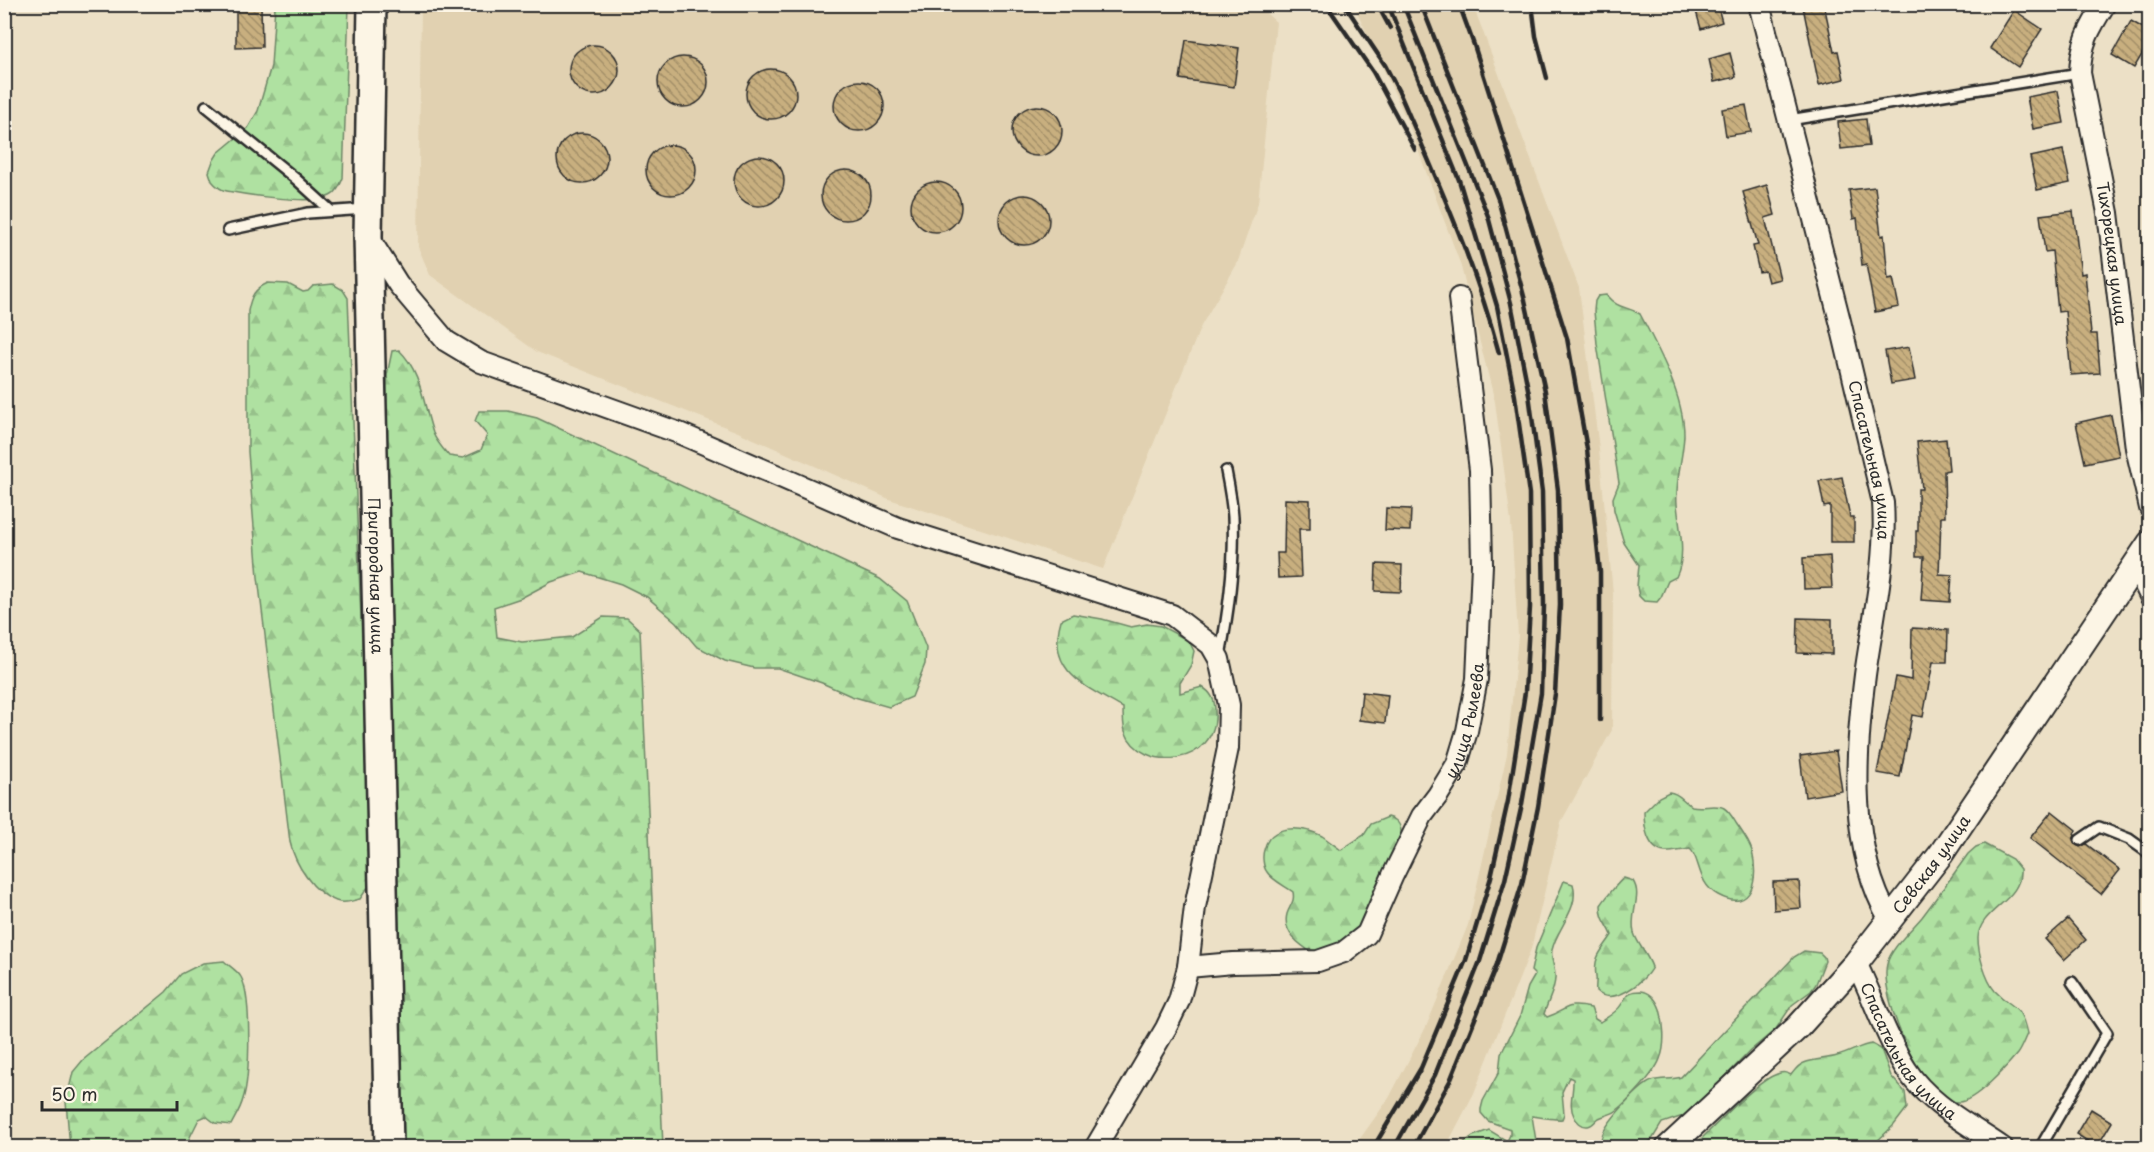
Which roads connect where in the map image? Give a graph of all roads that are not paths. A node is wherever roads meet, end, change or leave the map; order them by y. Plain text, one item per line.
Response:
1 (372, 4) edge
2 (1759, 4) edge
3 (2105, 4) edge
4 (2080, 73) junction
5 (207, 106) dead end
6 (1789, 120) junction
7 (368, 209) junction
8 (330, 210) junction
9 (228, 230) dead end
10 (368, 236) junction
11 (1459, 298) dead end
12 (1226, 471) dead end
13 (2150, 508) edge
14 (2150, 543) edge
15 (2135, 565) junction
16 (2150, 596) edge
17 (1219, 658) junction
18 (2080, 840) dead end
19 (2150, 854) edge
20 (1890, 920) junction
21 (1856, 963) junction
22 (1188, 967) junction
23 (2072, 982) dead end
24 (389, 1148) edge
25 (1095, 1148) edge
26 (1668, 1148) edge
27 (2003, 1148) edge
28 (2040, 1148) edge

1 - 7 main road, Пригородная улица
2 - 6 street, Спасательная улица
3 - 4 street, Тихорецкая улица
4 - 6 lane
4 - 13 street, Тихорецкая улица
5 - 8 lane
6 - 20 street, Спасательная улица
7 - 8 lane
7 - 10 main road, Пригородная улица
8 - 9 lane
10 - 17 street
10 - 24 main road, Пригородная улица
11 - 22 street, улица Рылеева
12 - 17 lane
14 - 15 street, Севская улица
15 - 16 street
15 - 20 street, Севская улица
17 - 22 street
18 - 19 lane
20 - 21 street, Севская улица
21 - 26 street, Севская улица
21 - 27 street, Спасательная улица
22 - 25 street
23 - 28 lane

